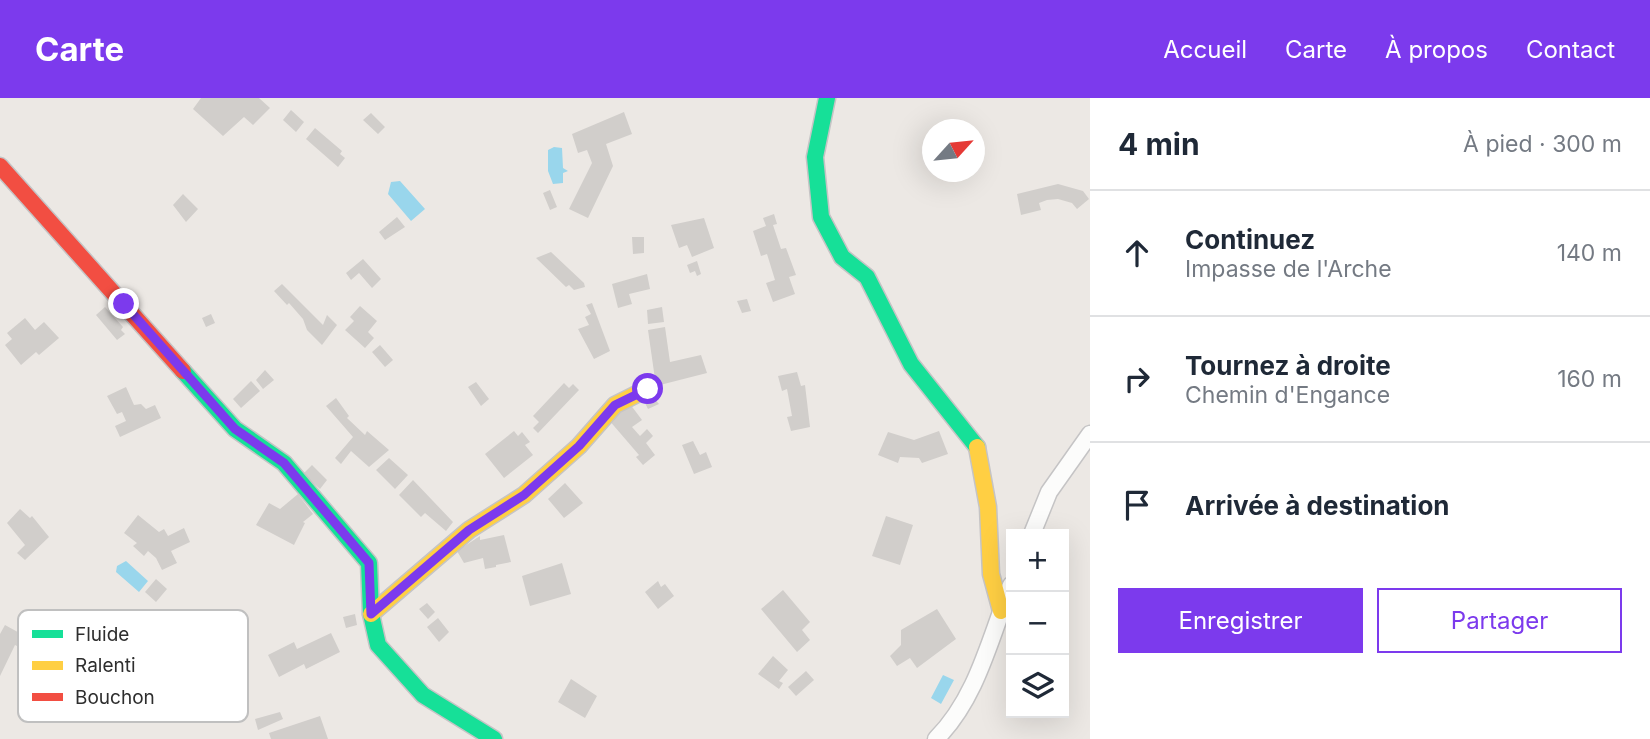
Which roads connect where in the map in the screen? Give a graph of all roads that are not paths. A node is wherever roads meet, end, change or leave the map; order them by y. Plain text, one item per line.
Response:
1 (827, 98) edge
2 (0, 166) edge
3 (648, 389) dead end
4 (1090, 434) edge
5 (1034, 529) edge
6 (1008, 592) edge
7 (1001, 611) junction
8 (371, 614) junction
9 (494, 739) edge
10 (936, 739) edge

1 - 7 street
2 - 8 street
3 - 8 street
4 - 5 street
6 - 7 street
7 - 10 street
8 - 9 street

